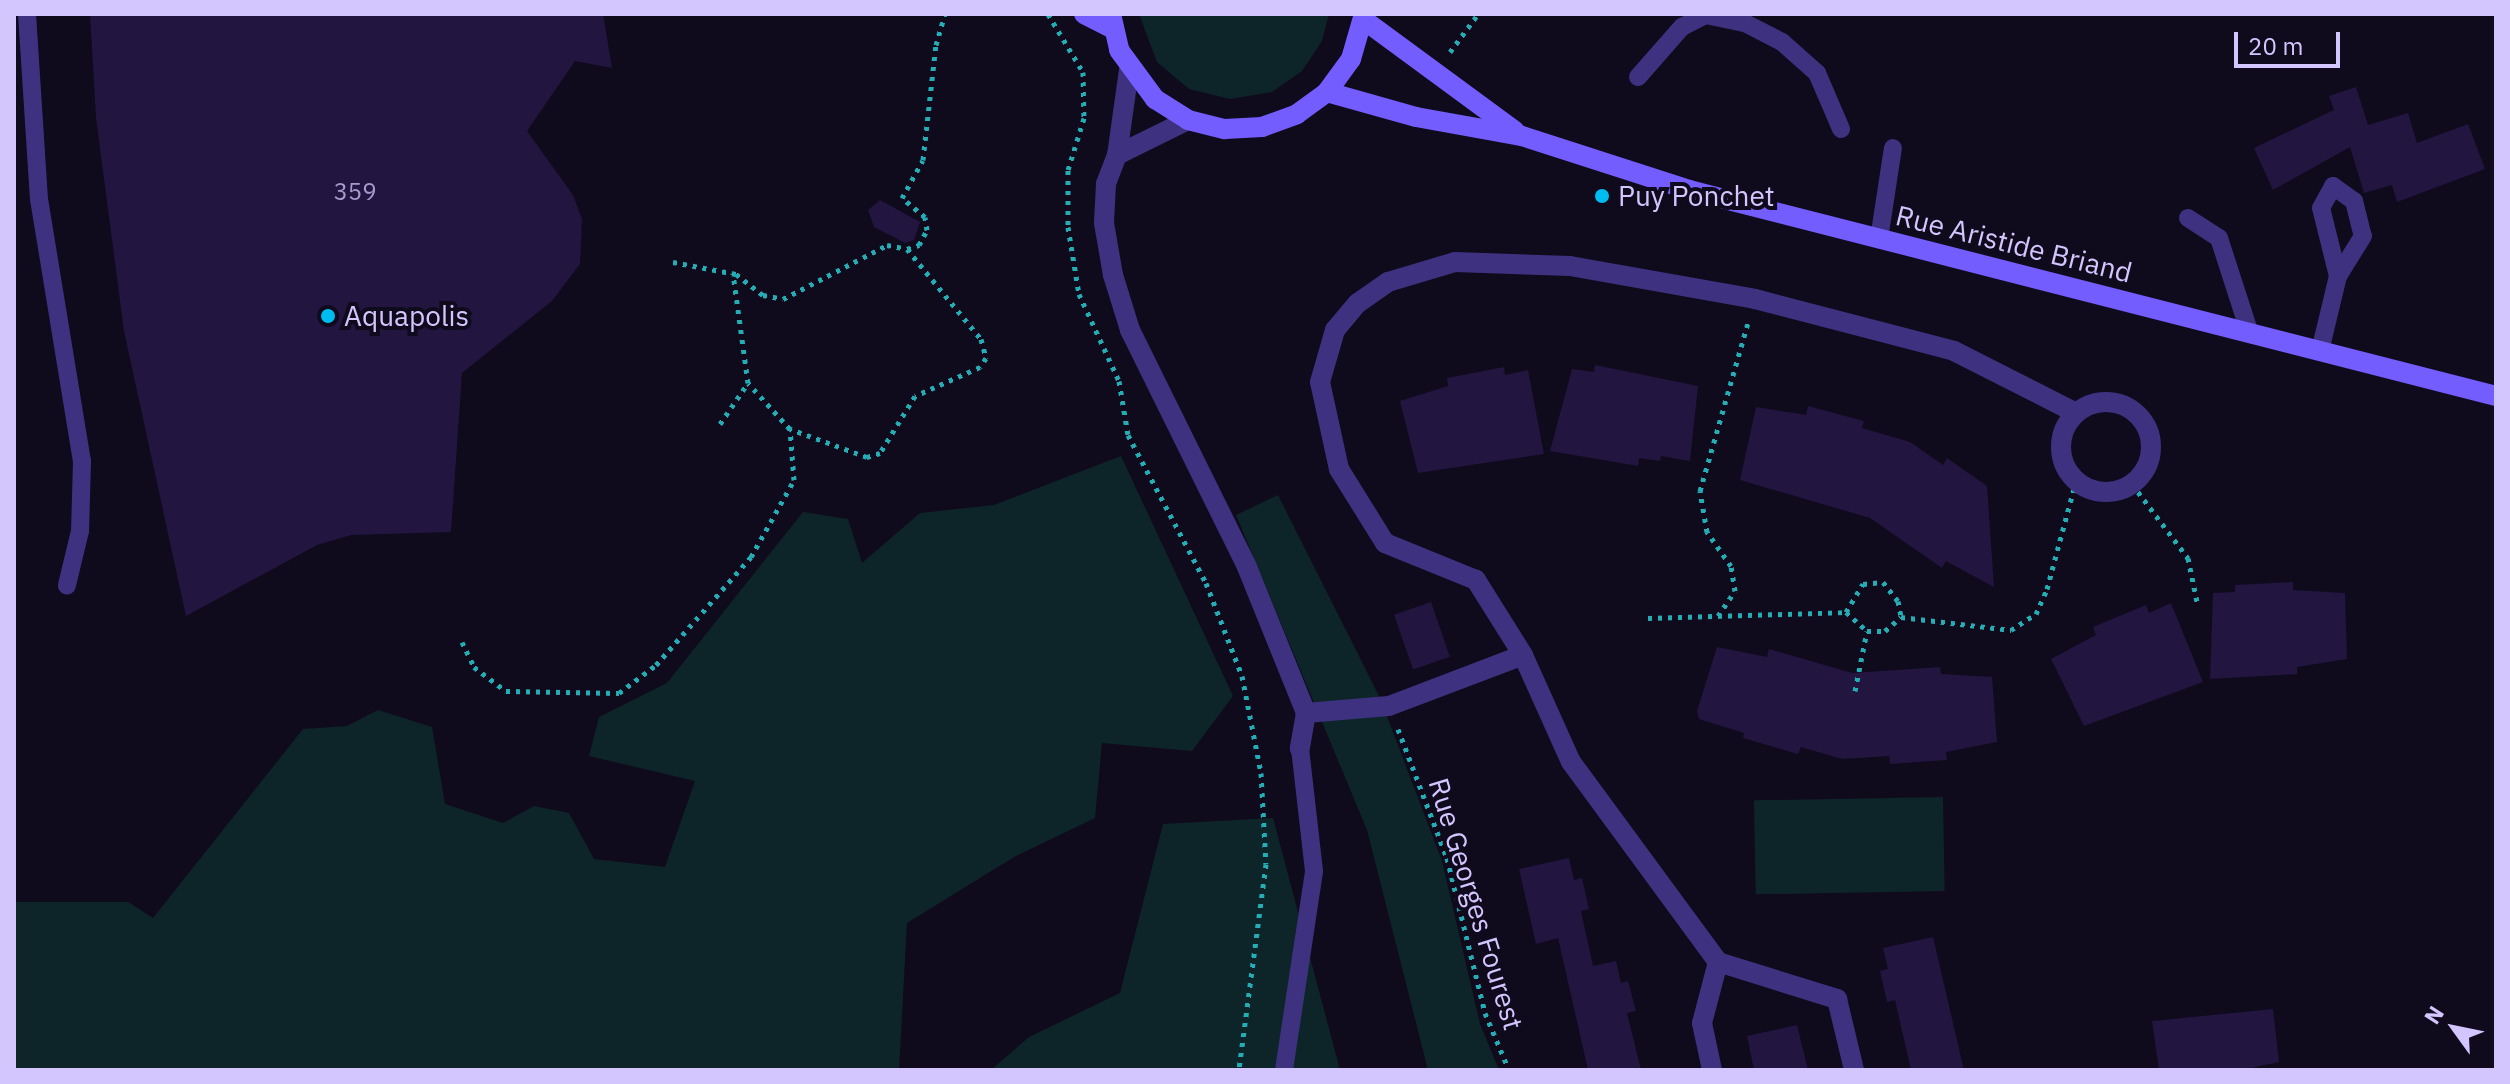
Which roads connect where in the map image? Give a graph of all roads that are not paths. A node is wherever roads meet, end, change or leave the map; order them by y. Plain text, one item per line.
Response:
1 (27, 14) edge
2 (1084, 14) edge
3 (1706, 15) edge
4 (1364, 17) edge
5 (1112, 21) edge
6 (1129, 70) junction
7 (1638, 77) dead end
8 (1327, 92) junction
9 (1188, 120) junction
10 (1841, 129) dead end
11 (1522, 136) junction
12 (1893, 148) dead end
13 (1117, 155) junction
14 (2188, 218) dead end
15 (1879, 239) junction
16 (2338, 276) dead end
17 (2250, 334) junction
18 (2320, 351) junction
19 (2496, 396) edge
20 (2076, 413) junction
21 (67, 585) dead end
22 (1523, 655) junction
23 (1306, 713) junction
24 (1300, 748) joint
25 (1718, 962) junction
26 (1284, 1070) edge
27 (1712, 1070) edge
28 (1854, 1070) edge

1 - 21 lane
2 - 5 street
3 - 7 lane
3 - 10 lane
4 - 8 street
4 - 11 street, Rue Aristide Briand
5 - 6 street
6 - 9 street
6 - 13 street
8 - 9 street
8 - 11 street, Rue Aristide Briand
9 - 13 street
11 - 15 street, Rue Aristide Briand
12 - 15 lane
13 - 23 street
14 - 17 lane
15 - 17 street, Rue Aristide Briand
16 - 18 lane
17 - 18 street, Rue Aristide Briand
18 - 19 street, Rue Aristide Briand
20 - 20 street
20 - 22 street
22 - 23 street
22 - 25 street
23 - 24 street
24 - 26 lane
25 - 27 street
25 - 28 street

